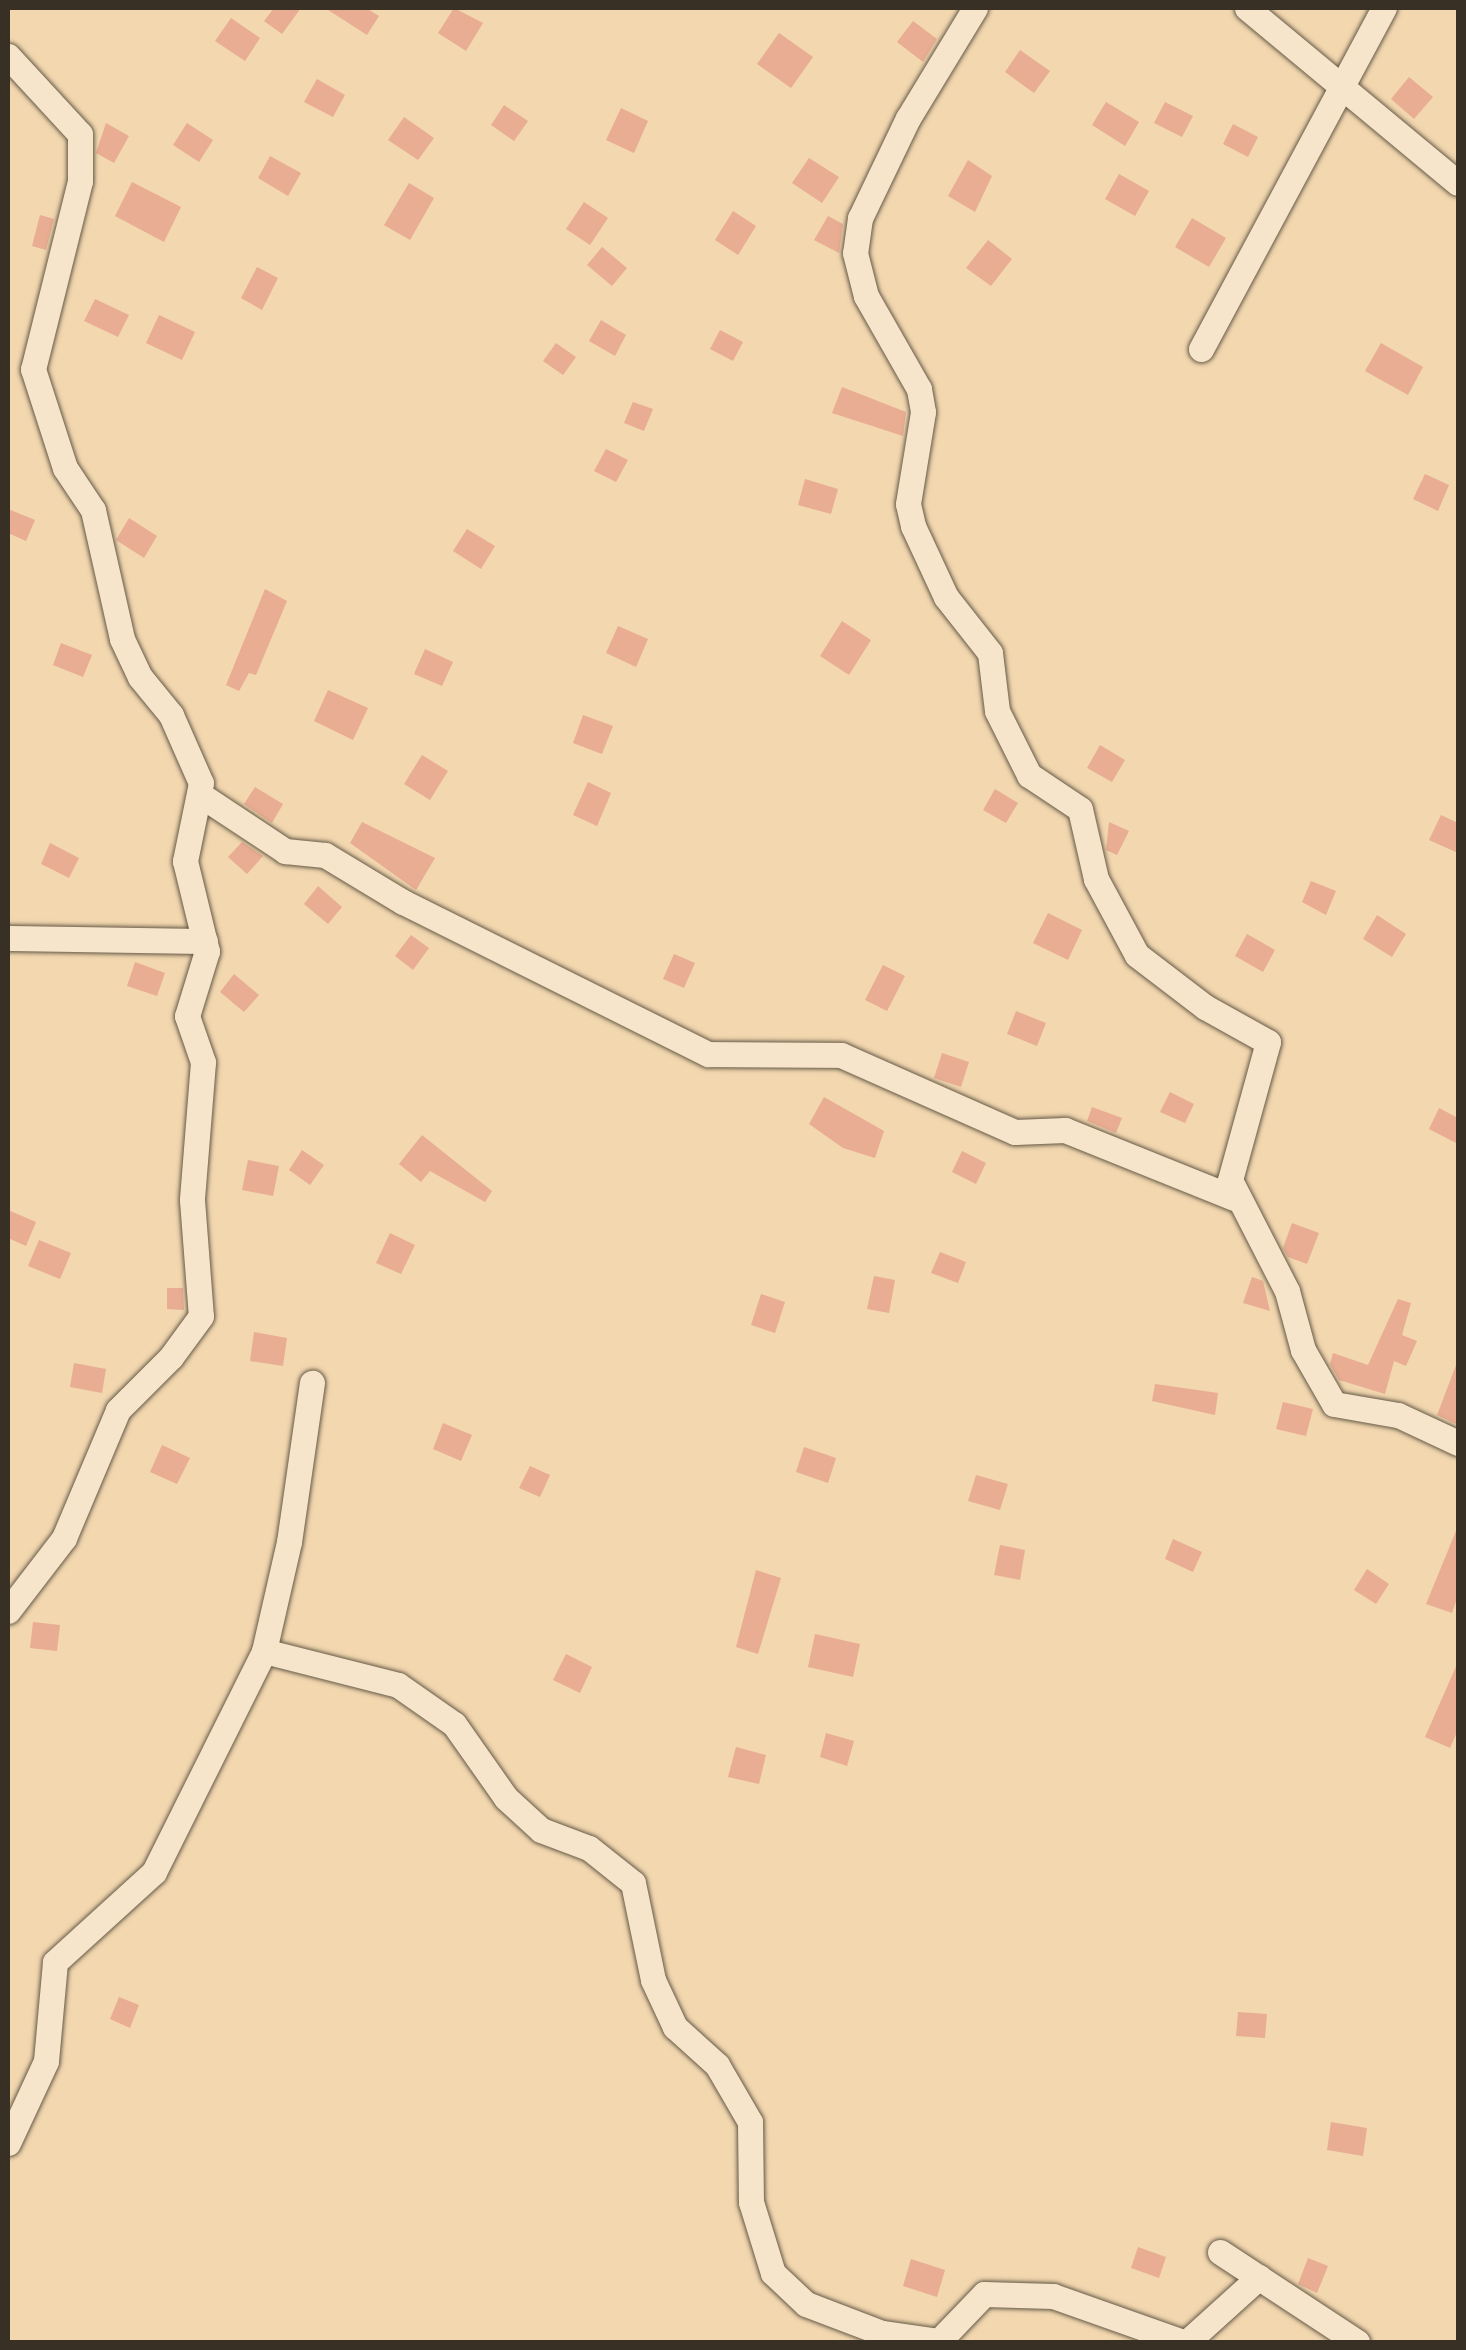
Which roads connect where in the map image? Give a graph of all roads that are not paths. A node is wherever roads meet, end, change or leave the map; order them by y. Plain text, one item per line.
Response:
1 (975, 8) edge
2 (1247, 8) edge
3 (1384, 8) edge
4 (8, 56) edge
5 (1347, 87) junction
6 (1458, 183) edge
7 (1200, 349) dead end
8 (202, 796) junction
9 (8, 938) edge
10 (204, 941) junction
11 (1234, 1198) junction
12 (312, 1383) dead end
13 (1458, 1443) edge
14 (8, 1611) edge
15 (264, 1651) junction
16 (8, 2143) edge
17 (1220, 2252) dead end
18 (1259, 2278) junction
19 (1185, 2342) edge
20 (1357, 2342) edge

1 - 11 street
2 - 5 street
3 - 5 street
4 - 8 street
5 - 6 street
5 - 7 street
8 - 10 street
8 - 11 street
9 - 10 street
10 - 14 street
11 - 13 street
12 - 15 street
15 - 16 street
15 - 19 street
17 - 18 street
18 - 19 street
18 - 20 street

